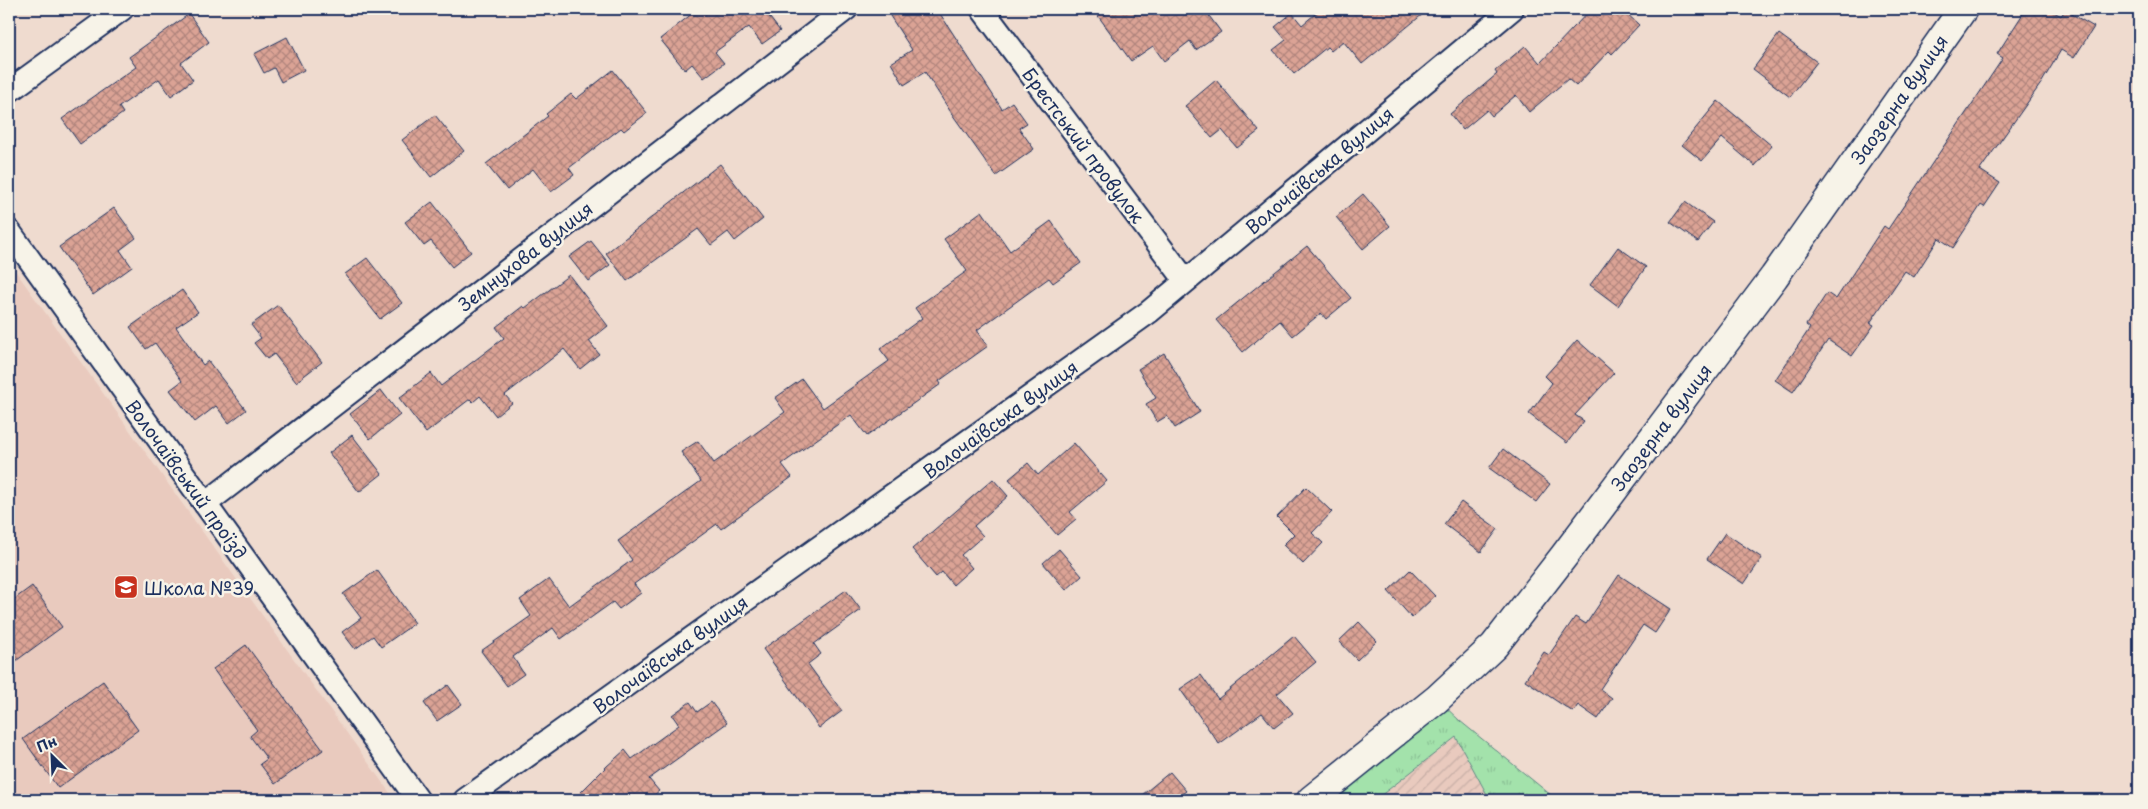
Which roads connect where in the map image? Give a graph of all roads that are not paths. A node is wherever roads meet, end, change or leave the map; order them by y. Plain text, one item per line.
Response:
1 (122, 9) edge
2 (846, 9) edge
3 (982, 9) edge
4 (1512, 9) edge
5 (1963, 9) edge
6 (9, 91) edge
7 (9, 231) edge
8 (1186, 281) junction
9 (205, 504) junction
10 (418, 800) edge
11 (465, 800) edge
12 (1311, 800) edge

1 - 6 street
2 - 9 street, Земнухова вулиця
3 - 8 street, Брестський провулок
4 - 8 street, Волочаївська вулиця
5 - 12 street, Заозерна вулиця
7 - 9 street, Волочаївський проїзд
8 - 11 street, Волочаївська вулиця
9 - 10 street, Волочаївський проїзд

